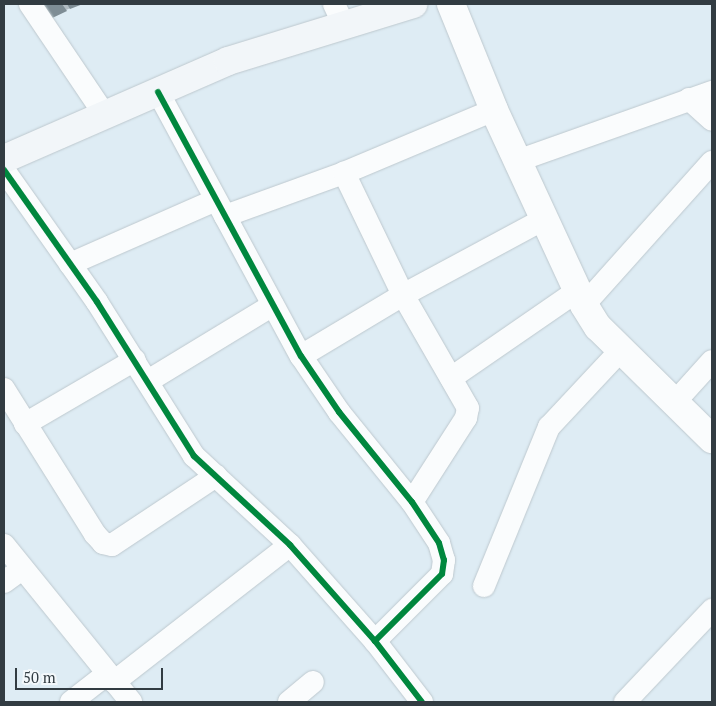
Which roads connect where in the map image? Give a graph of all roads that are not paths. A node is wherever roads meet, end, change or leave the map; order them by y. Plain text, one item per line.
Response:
1 (30, 4) edge
2 (413, 4) edge
3 (451, 4) edge
4 (339, 14) edge
5 (158, 92) junction
6 (712, 92) edge
7 (689, 99) junction
8 (494, 110) junction
9 (105, 115) junction
10 (712, 120) edge
11 (4, 159) edge
12 (517, 161) junction
13 (712, 162) edge
14 (4, 170) edge
15 (344, 173) junction
16 (221, 208) junction
17 (544, 219) junction
18 (70, 264) junction
19 (403, 296) junction
20 (581, 298) junction
21 (273, 305) junction
22 (621, 350) junction
23 (301, 356) junction
24 (135, 360) junction
25 (712, 361) edge
26 (451, 378) junction
27 (148, 381) junction
28 (4, 389) edge
29 (676, 402) junction
30 (25, 424) junction
31 (712, 439) edge
32 (216, 476) junction
33 (412, 502) junction
34 (4, 545) edge
35 (290, 545) junction
36 (22, 568) junction
37 (4, 582) edge
38 (484, 586) dead end
39 (712, 610) edge
40 (375, 642) junction
41 (110, 678) junction
42 (314, 682) dead end
43 (71, 702) edge
44 (131, 702) edge
45 (289, 702) edge
46 (422, 702) edge
47 (625, 702) edge

1 - 9 street
2 - 4 main road
3 - 8 street
4 - 5 main road
5 - 9 main road
5 - 16 street
6 - 7 street
7 - 10 street
7 - 12 street
8 - 12 street
8 - 15 street
9 - 11 main road
12 - 17 street
13 - 20 street
14 - 18 street
15 - 16 street
15 - 19 street
16 - 18 street
16 - 21 street
17 - 19 street
17 - 20 street
18 - 24 street
19 - 23 street
19 - 26 street
20 - 22 street
20 - 26 street
21 - 23 street
21 - 27 street
22 - 29 street
22 - 38 street
23 - 33 street
24 - 27 street
24 - 30 street
25 - 29 street
26 - 33 street
27 - 32 street
28 - 30 street
29 - 31 street
30 - 32 street
32 - 35 street
33 - 40 street
34 - 36 street
35 - 40 street
35 - 41 street
36 - 37 street
36 - 41 street
39 - 47 street
40 - 46 street
41 - 43 street
41 - 44 street
42 - 45 street

